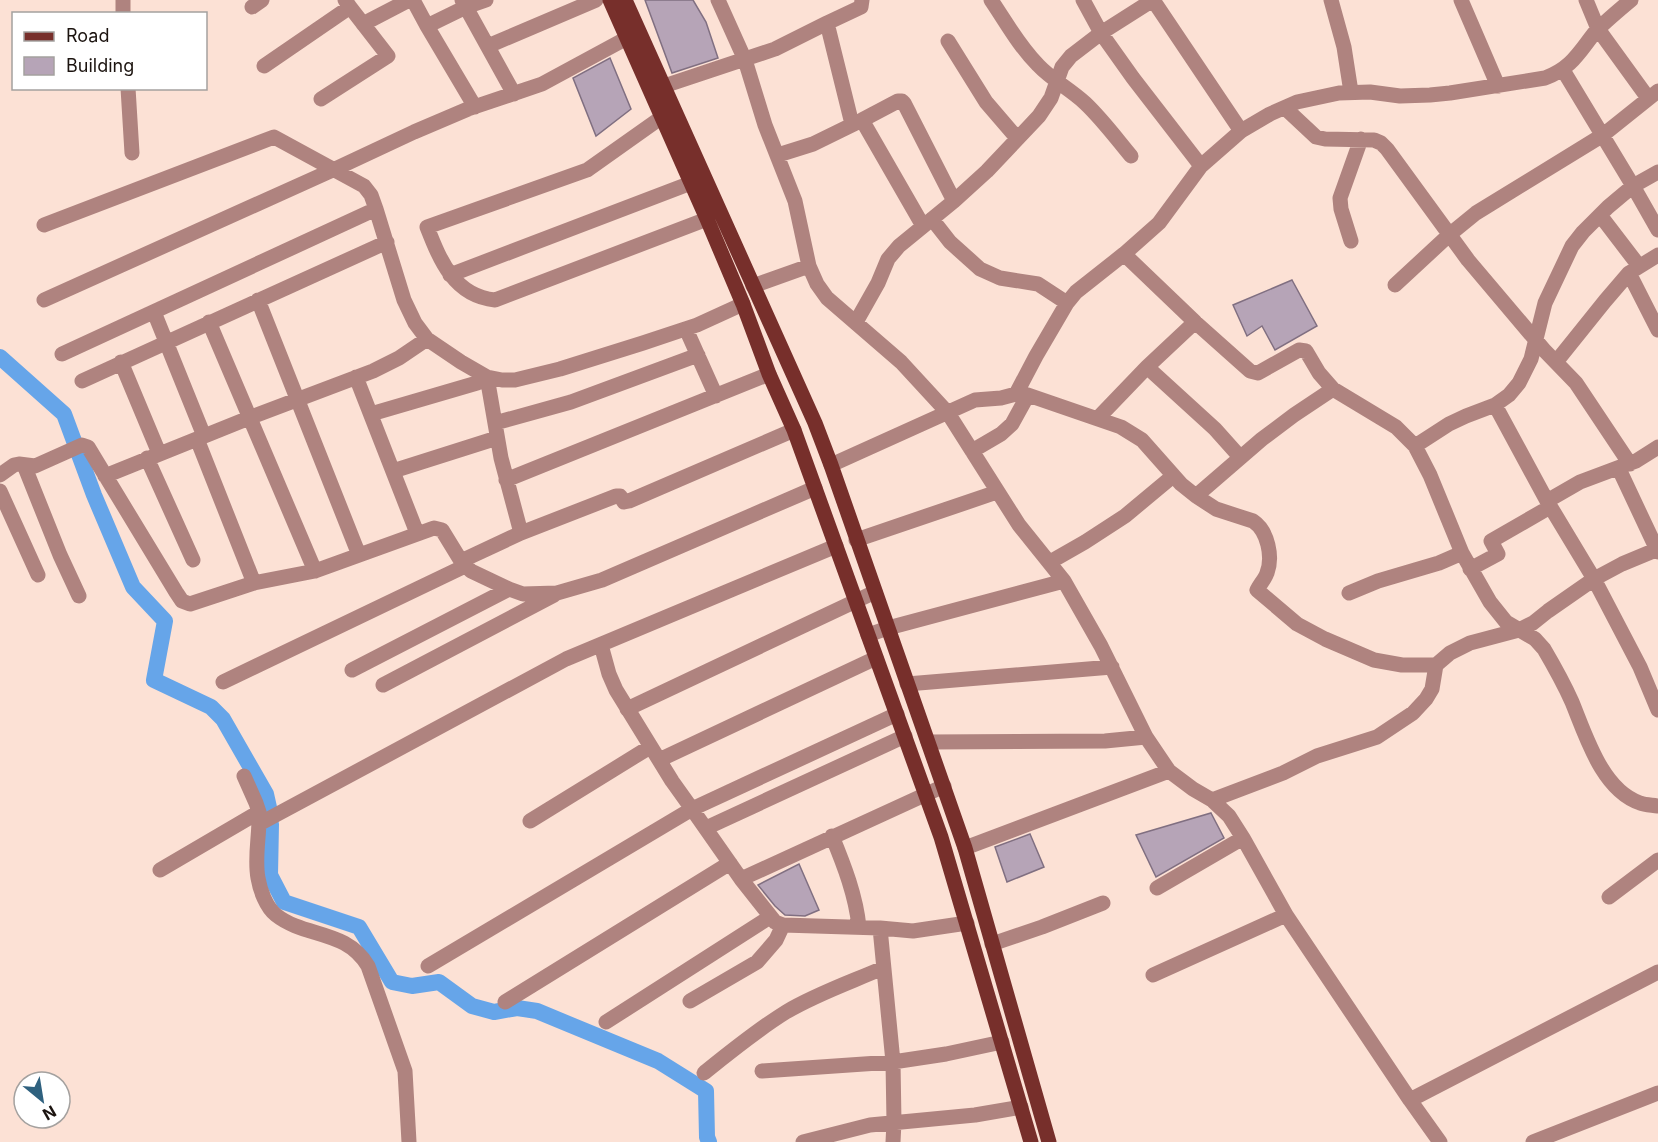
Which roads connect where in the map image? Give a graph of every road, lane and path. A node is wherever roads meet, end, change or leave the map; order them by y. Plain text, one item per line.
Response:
1 (411, 0) edge
2 (486, 0) edge
3 (596, 0) edge
4 (610, 0) edge
5 (625, 0) edge
6 (718, 0) edge
7 (862, 0) edge
8 (991, 0) edge
9 (1083, 0) edge
10 (1153, 0) edge
11 (1330, 0) edge
12 (1461, 0) edge
13 (1586, 0) edge
14 (1631, 0) edge
15 (348, 4) edge
16 (464, 4) edge
17 (1616, 5) edge
18 (828, 23) junction
19 (363, 24) junction
20 (427, 26) junction
21 (1598, 29) junction
22 (1101, 33) junction
23 (627, 38) junction
24 (948, 41) dead end
25 (488, 46) junction
26 (745, 60) junction
27 (264, 66) dead end
28 (1563, 70) junction
29 (1057, 83) junction
30 (664, 86) junction
31 (1498, 86) junction
32 (128, 90) edge
33 (1351, 92) junction
34 (514, 94) junction
35 (1653, 94) edge
36 (321, 99) dead end
37 (475, 107) junction
38 (1285, 108) junction
39 (662, 117) junction
40 (857, 122) junction
41 (1241, 131) junction
42 (1603, 135) junction
43 (1017, 138) junction
44 (1361, 139) junction
45 (132, 153) dead end
46 (778, 155) junction
47 (1131, 156) dead end
48 (1201, 166) junction
49 (335, 169) junction
50 (1658, 172) edge
51 (691, 183) junction
52 (1633, 186) junction
53 (954, 201) junction
54 (376, 209) junction
55 (1600, 215) junction
56 (707, 219) junction
57 (927, 222) junction
58 (44, 225) dead end
59 (1658, 230) edge
60 (729, 231) junction
61 (1449, 235) junction
62 (714, 237) junction
63 (1351, 241) dead end
64 (387, 242) junction
65 (1124, 254) junction
66 (1658, 255) edge
67 (808, 266) junction
68 (1634, 269) junction
69 (450, 275) junction
70 (1395, 285) dead end
71 (753, 286) junction
72 (44, 300) dead end
73 (258, 300) junction
74 (1067, 303) junction
75 (743, 304) junction
76 (154, 312) junction
77 (209, 322) junction
78 (856, 322) junction
79 (1195, 322) junction
80 (686, 329) junction
81 (1658, 330) edge
82 (428, 339) junction
83 (166, 341) junction
84 (1536, 341) junction
85 (62, 354) dead end
86 (698, 355) junction
87 (122, 362) junction
88 (1556, 362) junction
89 (1147, 368) junction
90 (769, 374) junction
91 (356, 377) junction
92 (487, 377) junction
93 (82, 381) dead end
94 (1333, 389) junction
95 (1022, 394) junction
96 (716, 396) junction
97 (298, 399) junction
98 (1495, 405) junction
99 (948, 413) junction
100 (370, 414) junction
101 (249, 418) junction
102 (1098, 418) junction
103 (496, 430) junction
104 (794, 430) junction
105 (200, 437) junction
106 (1415, 446) junction
107 (972, 451) junction
108 (1656, 451) edge
109 (153, 456) junction
110 (1240, 457) junction
111 (24, 465) junction
112 (831, 465) junction
113 (1624, 466) junction
114 (393, 471) junction
115 (0, 475) edge
116 (105, 476) junction
117 (1173, 476) junction
118 (506, 480) junction
119 (815, 488) junction
120 (0, 491) edge
121 (997, 492) junction
122 (1196, 496) junction
123 (1549, 504) junction
124 (417, 533) junction
125 (521, 533) junction
126 (856, 540) junction
127 (836, 546) junction
128 (1658, 550) edge
129 (1462, 553) junction
130 (359, 555) junction
131 (193, 560) dead end
132 (1050, 562) junction
133 (463, 563) junction
134 (1470, 569) junction
135 (315, 571) junction
136 (38, 575) dead end
137 (1594, 579) junction
138 (1064, 581) junction
139 (254, 583) junction
140 (510, 589) junction
141 (875, 592) junction
142 (557, 593) junction
143 (1349, 593) dead end
144 (79, 596) dead end
145 (855, 600) junction
146 (888, 628) junction
147 (1520, 630) junction
148 (868, 635) junction
149 (601, 645) junction
150 (876, 658) junction
151 (1436, 665) junction
152 (1112, 667) junction
153 (352, 670) dead end
154 (224, 682) dead end
155 (907, 684) junction
156 (383, 685) dead end
157 (627, 709) junction
158 (1658, 710) edge
159 (897, 714) junction
160 (904, 736) junction
161 (1146, 737) junction
162 (928, 742) junction
163 (655, 754) junction
164 (1169, 771) junction
165 (244, 776) dead end
166 (944, 786) junction
167 (926, 794) junction
168 (1212, 800) junction
169 (1658, 806) edge
170 (692, 809) junction
171 (259, 818) junction
172 (530, 821) dead end
173 (706, 828) junction
174 (832, 836) junction
175 (1243, 838) junction
176 (965, 848) junction
177 (1658, 860) edge
178 (730, 863) junction
179 (160, 870) dead end
180 (741, 879) junction
181 (1157, 888) dead end
182 (1609, 897) dead end
183 (1103, 903) dead end
184 (1286, 915) junction
185 (777, 921) junction
186 (967, 923) junction
187 (859, 927) junction
188 (880, 928) junction
189 (992, 944) junction
190 (428, 966) dead end
191 (883, 968) junction
192 (1658, 972) edge
193 (1153, 975) dead end
194 (690, 1001) dead end
195 (505, 1002) dead end
196 (606, 1022) dead end
197 (1002, 1042) junction
198 (893, 1062) junction
199 (762, 1071) dead end
200 (704, 1073) dead end
201 (1658, 1092) edge
202 (1410, 1100) junction
203 (1021, 1107) junction
204 (894, 1122) junction
205 (409, 1142) edge
206 (803, 1142) edge
207 (893, 1142) edge
208 (1031, 1142) edge
209 (1049, 1142) edge
210 (1440, 1142) edge
211 (1533, 1142) edge

1 - 19 street
1 - 20 street
2 - 16 street
3 - 25 street
4 - 23 main road
5 - 30 main road
6 - 26 street
7 - 18 street
8 - 29 street
9 - 22 street
10 - 22 street
10 - 41 street
11 - 33 street
12 - 31 street
13 - 21 street
14 - 17 street
15 - 19 street
15 - 27 street
16 - 20 street
16 - 25 street
17 - 21 street
18 - 26 street
18 - 40 street
19 - 36 street
20 - 37 street
21 - 28 street
21 - 35 street
22 - 29 street
22 - 48 street
23 - 34 street
23 - 39 main road
24 - 43 street
25 - 34 street
26 - 30 street
26 - 46 street
28 - 31 street
28 - 42 street
29 - 43 street
29 - 47 street
30 - 60 main road
31 - 33 street
32 - 45 street
33 - 38 street
34 - 37 street
35 - 42 street
37 - 49 street
38 - 41 street
38 - 44 street
39 - 51 main road
39 - 69 street
40 - 46 street
40 - 53 street
40 - 57 street
41 - 48 street
42 - 52 street
42 - 61 street
43 - 53 street
44 - 61 street
44 - 63 street
46 - 67 street
48 - 65 street
49 - 54 street
49 - 58 street
49 - 72 street
50 - 52 street
51 - 56 main road
51 - 69 street
52 - 55 street
52 - 59 street
53 - 57 street
54 - 64 street
54 - 76 street
55 - 68 street
55 - 84 street
56 - 62 main road
56 - 69 street
57 - 74 street
57 - 78 street
60 - 62 main road
60 - 71 main road
61 - 70 street
61 - 84 street
62 - 75 main road
64 - 73 street
64 - 82 street
65 - 74 street
65 - 79 street
66 - 68 street
67 - 71 street
67 - 78 street
68 - 81 street
68 - 88 street
71 - 112 main road
73 - 77 street
73 - 97 street
74 - 95 street
75 - 80 street
75 - 90 main road
76 - 83 street
76 - 85 street
77 - 83 street
77 - 101 street
78 - 99 street
79 - 89 street
79 - 94 street
80 - 86 street
80 - 92 street
82 - 91 street
82 - 92 street
83 - 87 street
83 - 105 street
84 - 88 street
84 - 98 street
86 - 96 street
86 - 103 street
87 - 93 street
87 - 109 street
88 - 113 street
89 - 102 street
89 - 110 street
90 - 96 street
90 - 104 main road
91 - 97 street
91 - 100 street
92 - 100 street
92 - 103 street
94 - 106 street
94 - 110 street
95 - 99 street
95 - 102 street
95 - 107 street
96 - 118 street
97 - 101 street
97 - 130 street
98 - 106 street
98 - 123 street
99 - 107 street
99 - 112 street
100 - 114 street
101 - 105 street
101 - 135 street
102 - 117 street
103 - 114 street
103 - 118 street
104 - 119 main road
104 - 125 street
105 - 109 street
105 - 139 street
106 - 129 street
107 - 121 street
108 - 113 street
109 - 116 street
109 - 131 street
110 - 122 street
111 - 115 street
111 - 116 street
111 - 144 street
112 - 126 main road
113 - 123 street
113 - 128 street
114 - 124 street
116 - 139 street
117 - 122 street
117 - 132 street
118 - 125 street
119 - 127 main road
119 - 142 street
120 - 136 street
121 - 126 street
121 - 132 street
122 - 151 street
123 - 134 street
123 - 137 street
124 - 130 street
124 - 133 street
125 - 133 street
126 - 141 main road
127 - 145 main road
127 - 149 street
128 - 137 street
129 - 134 street
129 - 143 street
130 - 135 street
132 - 138 street
133 - 140 street
133 - 154 street
134 - 147 street
135 - 139 street
137 - 147 street
137 - 158 street
138 - 146 street
138 - 152 street
140 - 142 street
140 - 153 street
141 - 145 street
141 - 146 main road
142 - 156 street
145 - 148 main road
145 - 157 street
146 - 148 street
146 - 155 main road
147 - 151 street
147 - 169 street
148 - 150 main road
149 - 157 street
149 - 171 street
150 - 159 main road
150 - 163 street
151 - 168 street
152 - 155 street
152 - 161 street
155 - 162 main road
157 - 163 street
159 - 160 main road
159 - 170 street
160 - 167 main road
160 - 173 street
161 - 162 street
161 - 164 street
162 - 166 main road
163 - 170 street
163 - 172 street
164 - 168 street
164 - 176 street
165 - 171 street
166 - 167 street
166 - 176 main road
167 - 174 street
167 - 186 main road
168 - 175 street
170 - 173 street
170 - 190 street
171 - 179 street
171 - 205 street
173 - 178 street
174 - 180 street
174 - 187 street
175 - 181 street
175 - 184 street
176 - 189 main road
177 - 182 street
178 - 180 street
178 - 195 street
180 - 185 street
183 - 189 street
184 - 193 street
184 - 202 street
185 - 187 street
185 - 194 street
185 - 196 street
186 - 188 street
186 - 197 main road
187 - 188 street
188 - 191 street
189 - 209 main road
191 - 198 street
191 - 200 street
192 - 202 street
197 - 198 street
197 - 203 main road
198 - 199 street
198 - 204 street
201 - 211 street
202 - 210 street
203 - 204 street
203 - 208 main road
204 - 206 street
204 - 207 street

